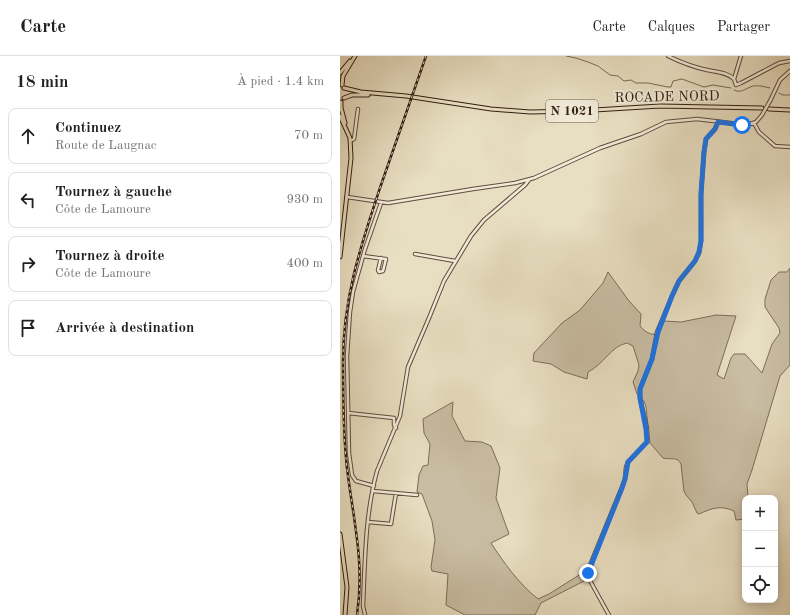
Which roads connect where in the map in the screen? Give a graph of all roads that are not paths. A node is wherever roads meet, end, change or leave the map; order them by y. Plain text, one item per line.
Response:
1 (354, 56) edge
2 (668, 56) edge
3 (741, 56) edge
4 (790, 62) edge
5 (790, 71) edge
6 (340, 73) edge
7 (734, 79) junction
8 (342, 85) edge
9 (382, 95) junction
10 (344, 98) junction
11 (341, 102) edge
12 (762, 108) dead end
13 (769, 108) dead end
14 (358, 109) dead end
15 (790, 110) edge
16 (340, 116) edge
17 (718, 122) junction
18 (754, 123) junction
19 (346, 128) junction
20 (350, 141) junction
21 (790, 147) edge
22 (529, 180) junction
23 (347, 197) junction
24 (381, 203) junction
25 (415, 254) dead end
26 (363, 256) junction
27 (340, 257) edge
28 (381, 258) junction
29 (456, 261) junction
30 (348, 413) junction
31 (396, 428) junction
32 (374, 486) junction
33 (373, 491) junction
34 (396, 493) junction
35 (417, 495) dead end
36 (368, 522) junction
37 (340, 534) edge
38 (345, 615) edge
39 (365, 615) edge
40 (609, 615) edge

1 - 6 main road
1 - 8 main road
2 - 7 street
3 - 7 street
4 - 7 street
5 - 18 street, bridge
8 - 9 main road, N 1021
8 - 10 main road
9 - 10 main road, N 1021
9 - 12 main road, ROCADE NORD / N 1021
10 - 11 main road
11 - 19 main road
13 - 15 main road
14 - 20 street
16 - 19 main road
17 - 18 street
17 - 22 street
17 - 40 street
18 - 21 street
19 - 20 main road
20 - 23 main road
22 - 24 street
22 - 29 street
23 - 24 street
23 - 27 main road
24 - 26 street
25 - 29 street
26 - 28 street
26 - 30 street
28 - 28 street
29 - 31 street
30 - 31 street
30 - 32 street
31 - 32 street
32 - 33 street
33 - 34 street
33 - 36 street
34 - 35 street
34 - 36 street
36 - 39 street
37 - 38 main road

